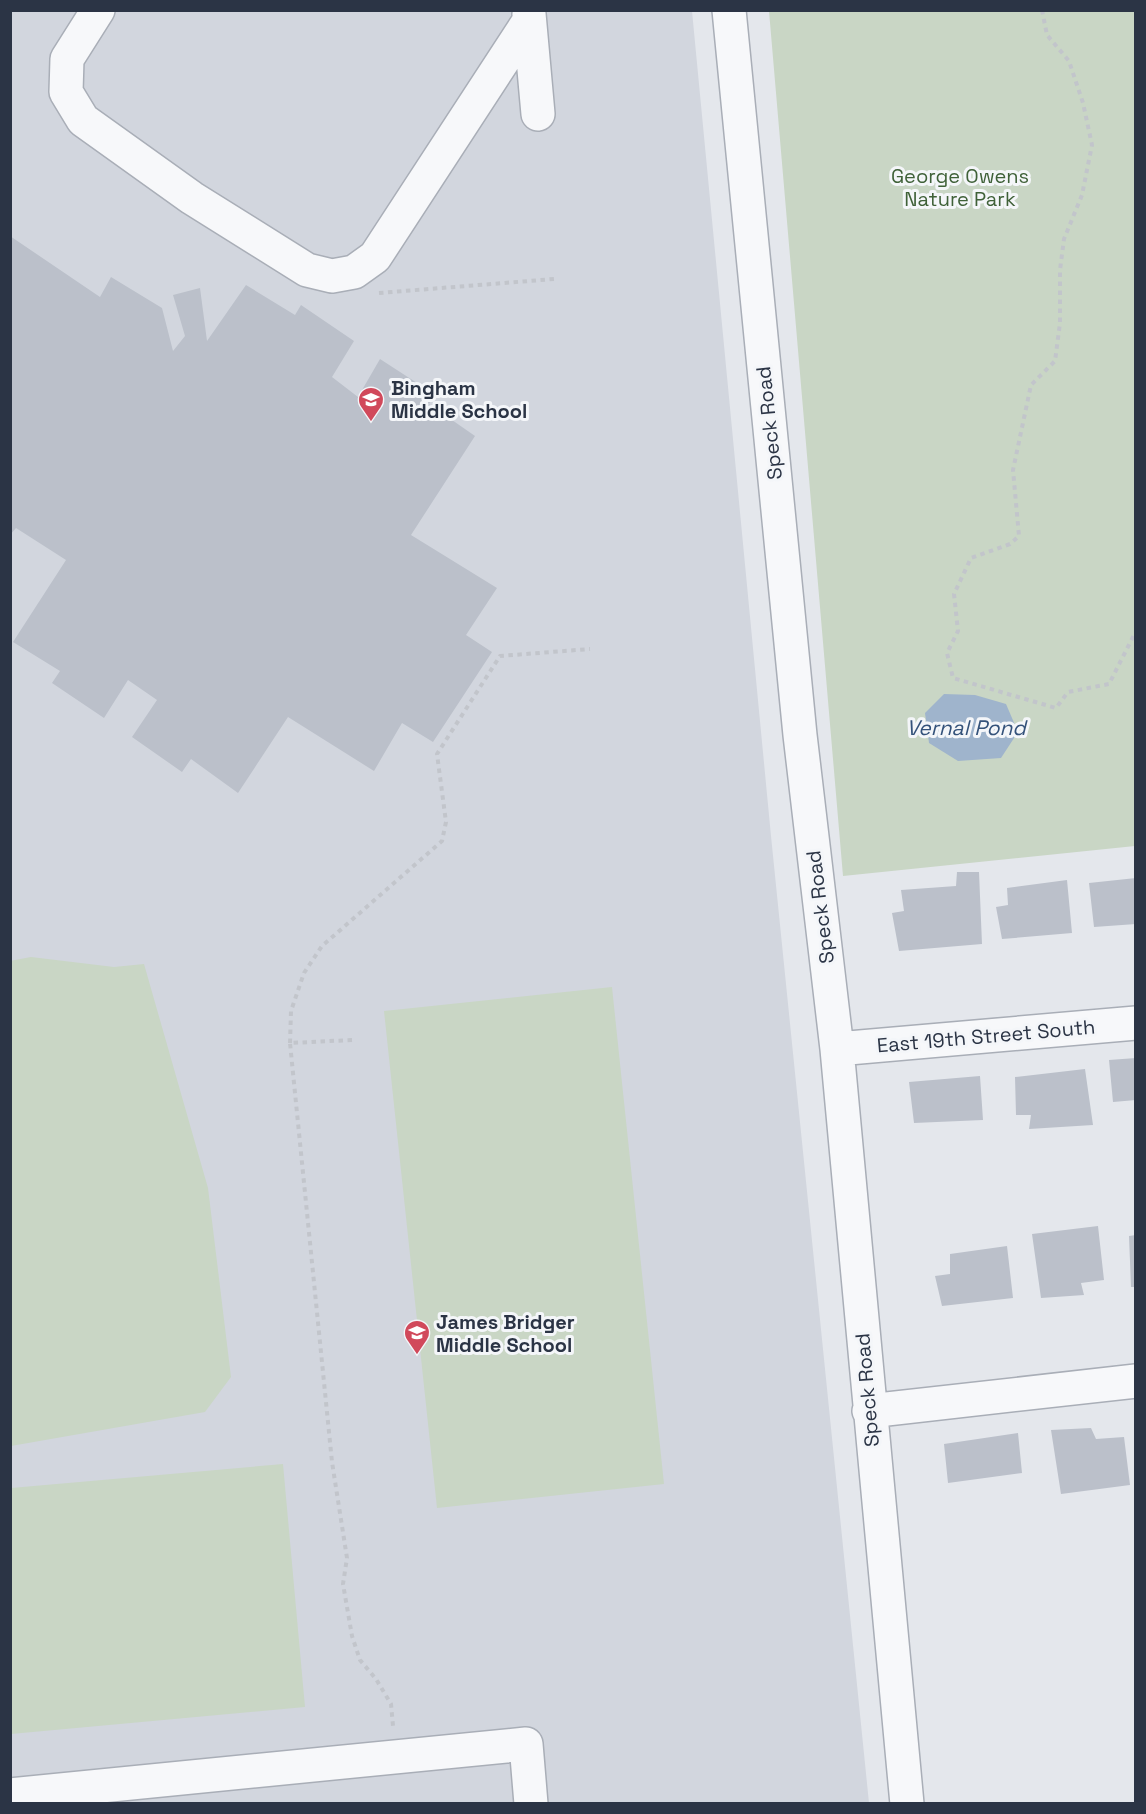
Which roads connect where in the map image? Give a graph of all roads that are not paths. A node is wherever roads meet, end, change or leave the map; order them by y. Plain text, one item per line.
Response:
1 (98, 10) edge
2 (729, 10) edge
3 (529, 16) edge
4 (538, 114) dead end
5 (1136, 1023) edge
6 (837, 1049) junction
7 (1136, 1381) edge
8 (869, 1411) junction
9 (10, 1795) edge
10 (531, 1803) edge
11 (907, 1803) edge

1 - 3 street
2 - 6 street, Speck Road
3 - 4 street
5 - 6 street, East 19th Street South
6 - 8 street, Speck Road
7 - 8 street
8 - 11 street, Speck Road
9 - 10 street

